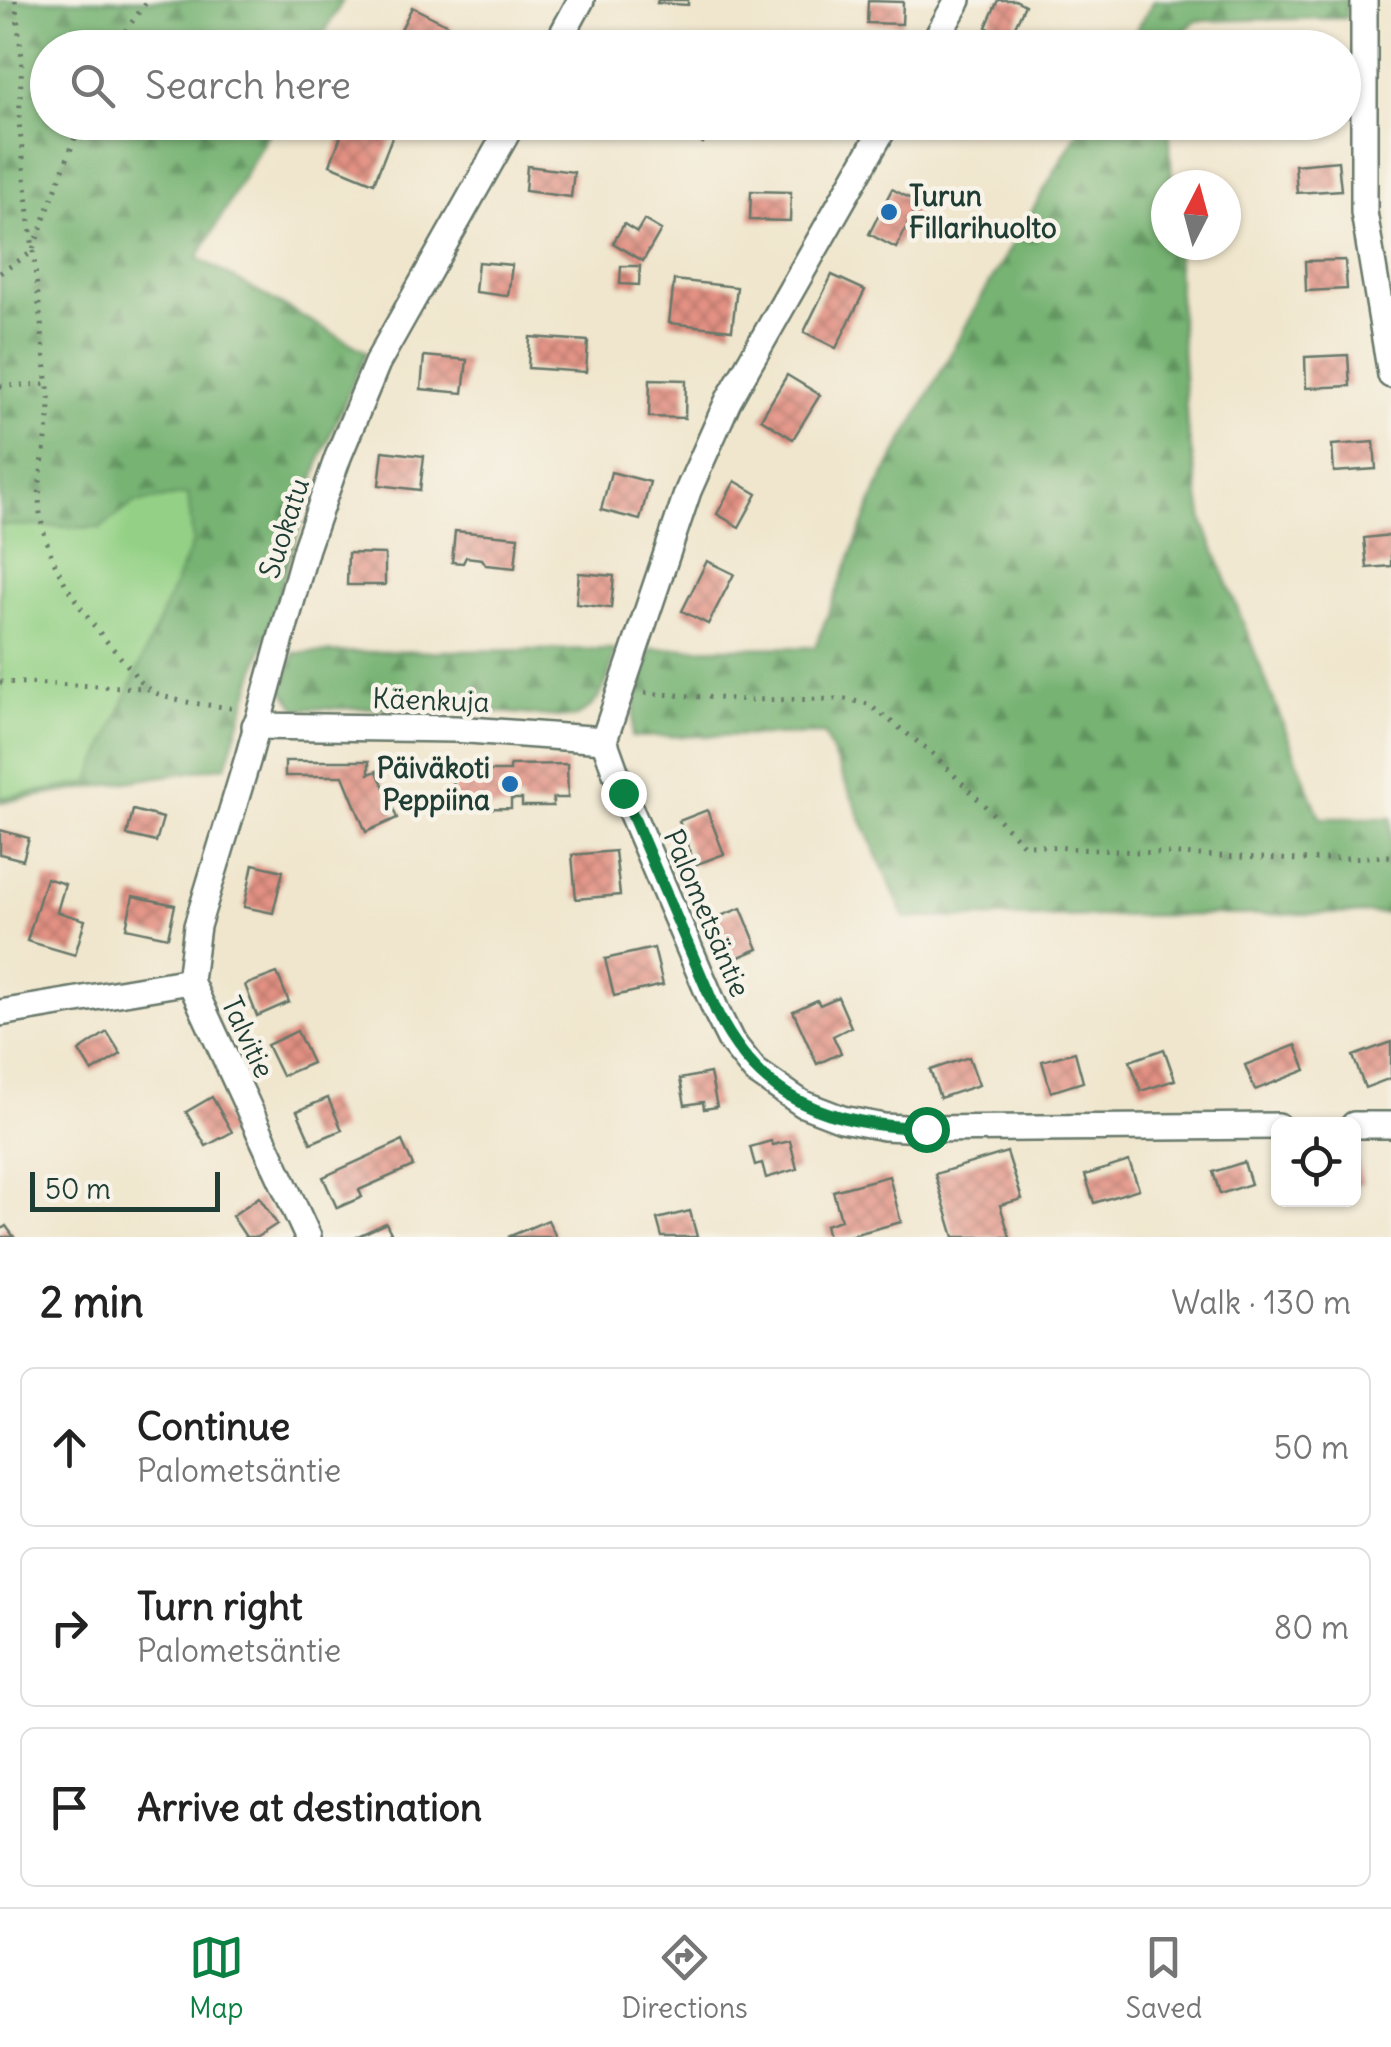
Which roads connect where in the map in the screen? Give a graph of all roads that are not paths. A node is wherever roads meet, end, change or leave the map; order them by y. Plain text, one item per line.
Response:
1 (581, 0) edge
2 (958, 0) edge
3 (1364, 0) edge
4 (564, 30) edge
5 (941, 30) edge
6 (502, 140) edge
7 (877, 140) edge
8 (1391, 375) edge
9 (258, 719) junction
10 (604, 740) junction
11 (190, 981) junction
12 (0, 1012) edge
13 (1391, 1125) edge
14 (1271, 1126) edge
15 (1361, 1126) edge
16 (308, 1237) edge

1 - 4 street
2 - 5 street
3 - 8 street
6 - 9 street, Suokatu
7 - 10 street
9 - 10 street, Käenkuja
9 - 11 street, Suokatu
10 - 14 street, Palometsäntie
11 - 12 street, Talvitie
11 - 16 street, Talvitie
13 - 15 street

